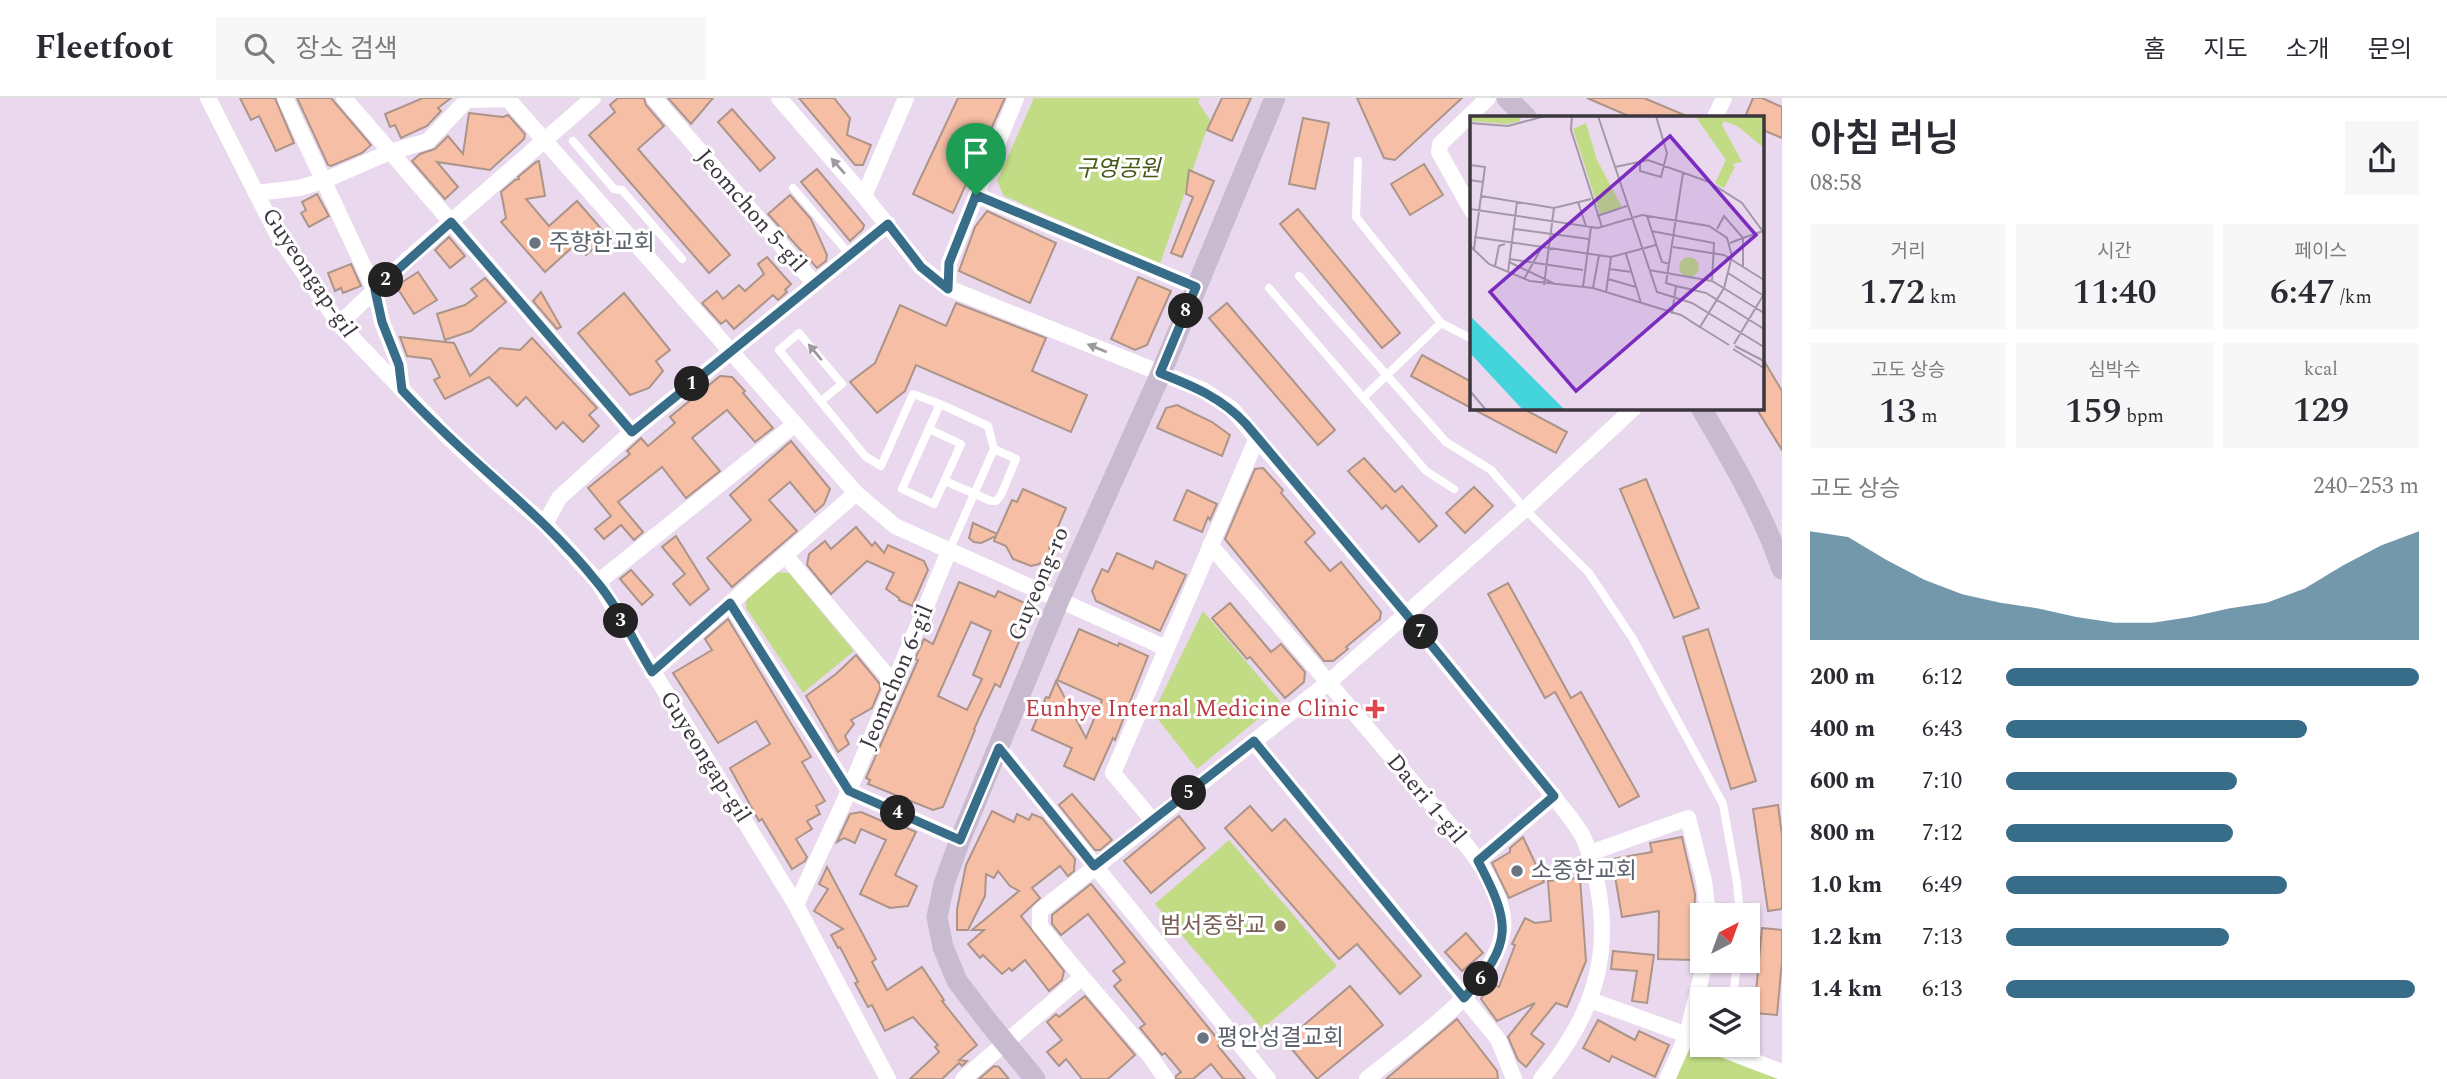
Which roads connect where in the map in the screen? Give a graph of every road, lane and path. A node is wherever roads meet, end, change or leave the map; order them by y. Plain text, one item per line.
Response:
1 (208, 98) edge
2 (285, 98) edge
3 (344, 98) edge
4 (508, 98) edge
5 (593, 98) edge
6 (654, 98) edge
7 (779, 98) edge
8 (906, 98) edge
9 (1016, 98) edge
10 (1275, 98) edge
11 (1488, 98) edge
12 (1507, 98) edge
13 (1724, 98) edge
14 (1525, 116) edge
15 (1716, 116) edge
16 (544, 141) junction
17 (573, 141) dead end
18 (390, 152) junction
19 (1358, 161) dead end
20 (323, 181) junction
21 (793, 188) dead end
22 (614, 189) junction
23 (256, 193) junction
24 (976, 195) junction
25 (864, 196) junction
26 (599, 202) junction
27 (1470, 207) edge
28 (451, 222) junction
29 (888, 224) junction
30 (850, 255) junction
31 (682, 258) dead end
32 (1299, 276) dead end
33 (814, 283) junction
34 (1196, 287) junction
35 (1269, 288) dead end
36 (948, 289) junction
37 (375, 290) junction
38 (1441, 323) junction
39 (339, 324) junction
40 (1470, 338) edge
41 (730, 353) junction
42 (1160, 373) junction
43 (1386, 377) junction
44 (402, 390) junction
45 (1364, 397) junction
46 (821, 401) junction
47 (940, 404) junction
48 (1632, 410) edge
49 (1702, 410) edge
50 (795, 424) junction
51 (929, 429) junction
52 (632, 432) junction
53 (1257, 438) junction
54 (994, 449) junction
55 (945, 481) junction
56 (1454, 489) dead end
57 (856, 493) junction
58 (973, 493) junction
59 (1525, 509) junction
60 (545, 524) junction
61 (1210, 545) junction
62 (949, 551) junction
63 (785, 555) junction
64 (1782, 569) edge
65 (598, 582) junction
66 (1059, 600) junction
67 (730, 603) junction
68 (1407, 615) junction
69 (1166, 648) junction
70 (652, 672) junction
71 (1329, 682) junction
72 (895, 685) junction
73 (1254, 741) junction
74 (999, 748) junction
75 (849, 791) junction
76 (1554, 796) junction
77 (1153, 821) junction
78 (960, 840) junction
79 (1590, 853) junction
80 (1478, 861) junction
81 (1094, 866) junction
82 (1707, 903) edge
83 (1739, 903) edge
84 (796, 905) junction
85 (1082, 977) junction
86 (1464, 998) junction
87 (1590, 1000) junction
88 (1690, 1036) edge
89 (1005, 1043) junction
90 (1690, 1045) edge
91 (1743, 1057) edge
92 (1782, 1072) edge
93 (888, 1079) edge
94 (962, 1079) edge
95 (1035, 1079) edge
96 (1166, 1079) edge
97 (1268, 1079) edge
98 (1367, 1079) edge
99 (1514, 1079) edge
100 (1541, 1079) edge
101 (1667, 1079) edge

1 - 23 street, Guyeongap-gil
2 - 20 street
3 - 18 street
4 - 16 street
4 - 18 street
5 - 16 street
6 - 33 street, Jeomchon 5-gil
25 -> 7 street
8 - 25 street
9 - 24 street
10 - 34 main road, Guyeong-ro
11 - 27 street
12 - 14 main road
13 - 15 street
16 - 26 street
16 - 28 street
17 - 22 lane
18 - 20 street
18 - 28 street
19 - 38 lane
20 - 23 street
20 - 37 street
21 - 30 lane
22 - 26 lane
22 - 31 lane
23 - 39 street, Guyeongap-gil
24 - 34 street
24 - 36 street
25 - 29 street
26 - 41 street
28 - 37 street
28 - 52 street
29 - 30 street, Jeomchon 5-gil
29 - 36 street
30 - 33 street, Jeomchon 5-gil
32 - 43 lane
33 - 41 street
34 - 42 main road, Guyeong-ro
35 - 45 lane
42 -> 36 street
37 - 39 street
37 - 44 street
38 - 40 lane
38 - 43 lane
39 - 44 street, Guyeongap-gil
41 - 50 street
41 - 52 street
42 - 53 street
42 - 66 main road, Guyeong-ro
43 - 45 lane
43 - 59 lane
44 - 60 street, Guyeongap-gil
45 - 56 lane
46 -> 46 lane
46 - 47 lane
47 - 51 lane
47 - 54 lane
48 - 59 street
49 - 64 main road
50 - 57 street
50 - 65 street
51 - 55 lane
51 - 55 lane
52 - 60 street
53 - 61 street
53 - 68 street
54 - 58 lane
54 - 58 lane
55 - 58 lane
57 - 62 street
57 - 63 street
58 - 62 lane
59 - 68 street
59 - 83 lane
60 - 65 street, Guyeongap-gil
61 - 69 street
61 - 71 street, Daeri 1-gil
62 - 66 street
62 - 72 street, Jeomchon 6-gil
63 - 67 street
63 - 72 street
65 - 70 street, Guyeongap-gil
66 - 69 street
66 - 74 main road, Guyeong-ro
67 - 70 street
67 - 75 street, Jeomchon 6-gil
68 - 71 street
68 - 76 street
69 - 77 street
70 - 84 street, Guyeongap-gil
71 - 73 street
71 - 80 street, Daeri 1-gil
72 - 75 street, Jeomchon 6-gil
73 - 77 street
73 - 86 street
74 - 78 main road, Guyeong-ro
74 - 81 street
75 - 78 street
75 - 84 street
76 - 79 street
76 - 80 street
77 - 81 street
78 - 89 main road, Guyeong-ro
79 - 82 street
79 - 87 street
80 - 86 street, Daeri 1-gil
81 - 85 street
81 - 97 street
84 - 93 street, Guyeongap-gil
85 - 89 street
85 - 96 street
86 - 98 street, Daeri 1-gil
86 - 99 street
87 - 88 street
87 - 100 street
89 - 94 street
89 - 95 main road, Guyeong-ro
90 - 101 street
91 - 92 street

